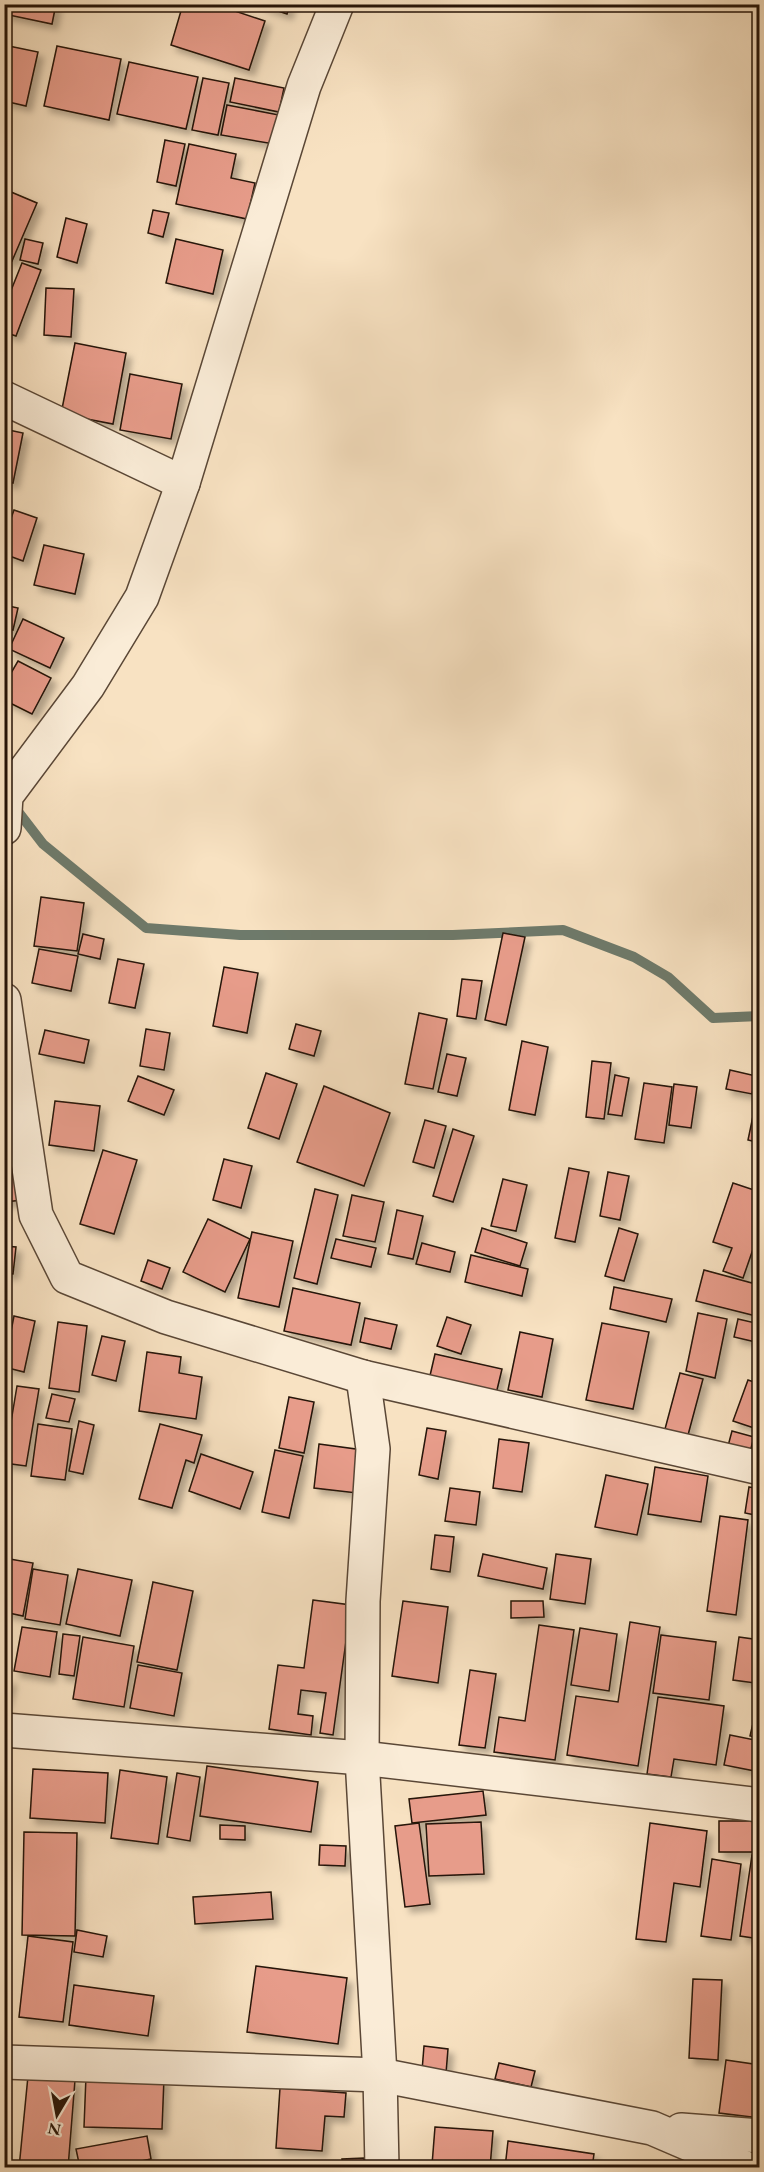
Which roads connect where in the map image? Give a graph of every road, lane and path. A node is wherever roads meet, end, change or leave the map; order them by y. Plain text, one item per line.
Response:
1 (337, 4) edge
2 (4, 398) edge
3 (183, 483) junction
4 (4, 828) edge
5 (4, 1000) edge
6 (363, 1377) junction
7 (759, 1468) edge
8 (4, 1730) edge
9 (362, 1758) junction
10 (759, 1805) edge
11 (4, 2062) edge
12 (380, 2075) junction
13 (652, 2128) junction
14 (759, 2136) edge
15 (382, 2168) edge
16 (745, 2168) edge

1 - 3 street
2 - 3 street
3 - 4 street
5 - 6 street
6 - 7 street
6 - 9 street
8 - 9 street
9 - 10 street
9 - 12 street
11 - 12 street
12 - 13 street
12 - 15 street
13 - 14 street
13 - 16 street

